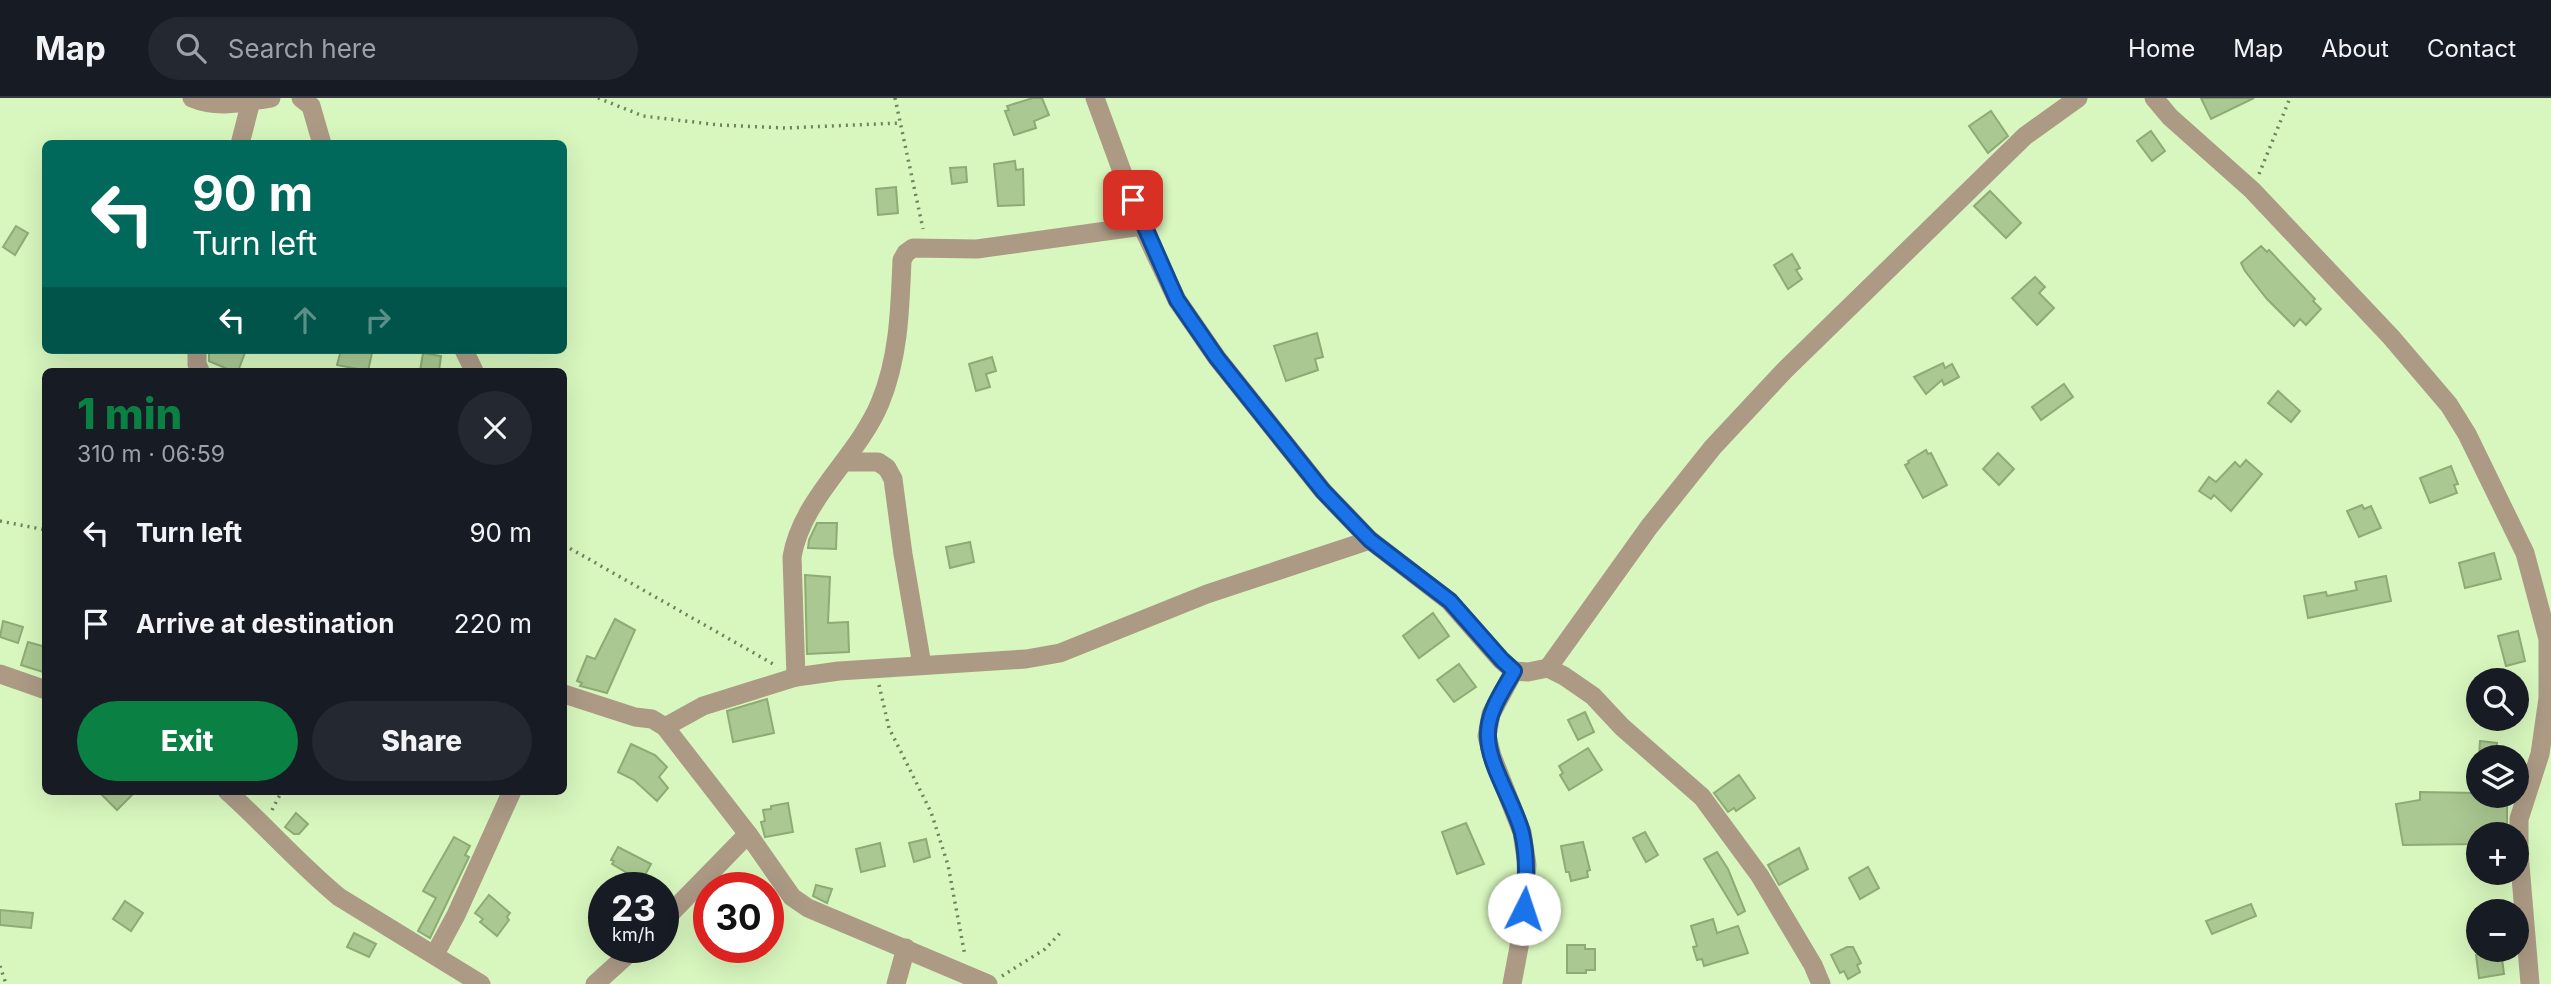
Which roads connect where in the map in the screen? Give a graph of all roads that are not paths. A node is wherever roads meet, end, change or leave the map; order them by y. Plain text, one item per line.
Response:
1 (192, 98) edge
2 (271, 98) edge
3 (301, 98) edge
4 (1095, 98) edge
5 (2078, 98) edge
6 (2154, 98) edge
7 (251, 101) junction
8 (241, 140) edge
9 (321, 140) edge
10 (1142, 226) junction
11 (845, 462) junction
12 (1370, 540) junction
13 (922, 665) junction
14 (1548, 668) junction
15 (1514, 671) junction
16 (0, 674) edge
17 (796, 677) junction
18 (42, 689) edge
19 (567, 695) edge
20 (665, 727) junction
21 (232, 795) edge
22 (510, 795) edge
23 (748, 834) junction
24 (679, 905) edge
25 (906, 948) junction
26 (435, 954) junction
27 (619, 963) edge
28 (597, 983) edge
29 (481, 984) edge
30 (896, 984) edge
31 (988, 984) edge
32 (1512, 984) edge
33 (1821, 984) edge
34 (2530, 984) edge

1 - 7 street
2 - 7 street
3 - 9 street
4 - 10 street
5 - 14 street
6 - 34 street
7 - 8 street
10 - 11 street
10 - 12 street
11 - 13 street
11 - 17 street
12 - 13 street
12 - 15 street
13 - 17 street
14 - 15 street
14 - 33 street
15 - 32 street
16 - 18 street
17 - 20 street
19 - 20 street
20 - 23 street
21 - 26 street
22 - 26 street
23 - 24 street
23 - 25 street
25 - 30 street
25 - 31 street
26 - 29 street
27 - 28 street

